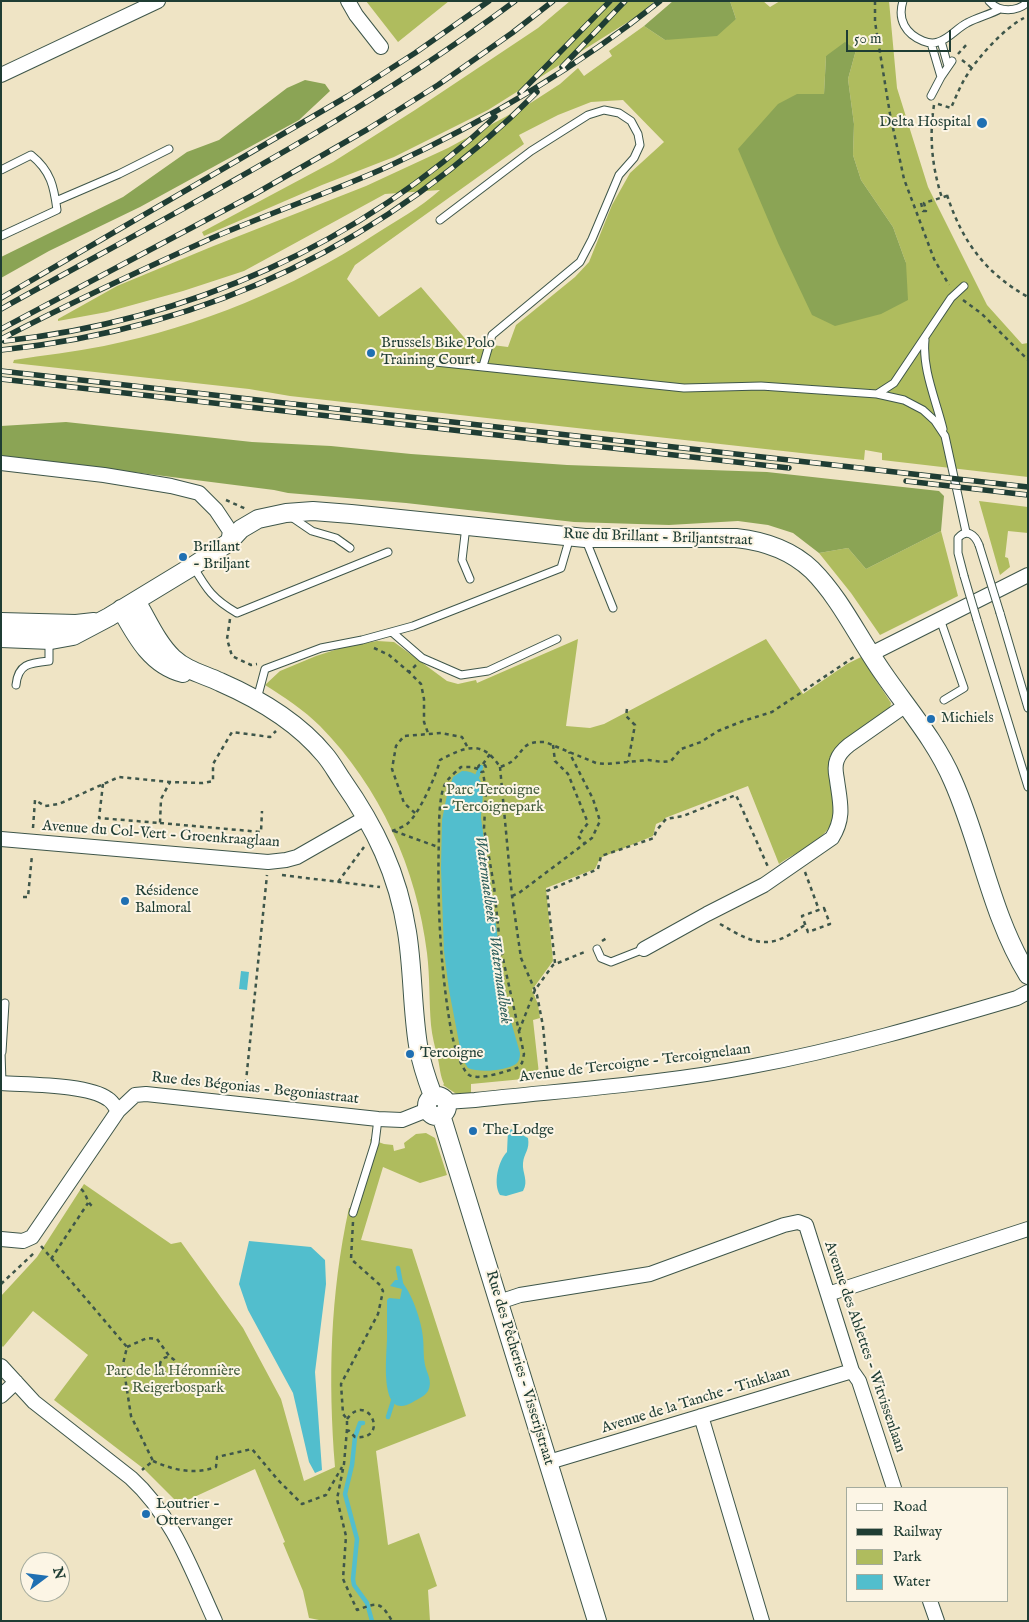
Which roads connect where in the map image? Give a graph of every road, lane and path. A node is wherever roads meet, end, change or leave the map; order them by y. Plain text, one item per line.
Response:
1 (158, 1) edge
2 (348, 1) edge
3 (875, 1) edge
4 (902, 1) edge
5 (989, 1) edge
6 (1028, 2) edge
7 (1000, 9) junction
8 (1028, 16) edge
9 (941, 41) junction
10 (931, 43) junction
11 (381, 47) dead end
12 (952, 61) junction
13 (972, 68) junction
14 (1, 75) edge
15 (941, 77) junction
16 (931, 96) dead end
17 (169, 149) dead end
18 (1, 170) edge
19 (942, 198) junction
20 (56, 201) junction
21 (921, 204) dead end
22 (440, 220) dead end
23 (1, 236) edge
24 (964, 286) dead end
25 (955, 295) junction
26 (1028, 297) edge
27 (926, 337) junction
28 (416, 360) dead end
29 (1028, 360) edge
30 (484, 366) junction
31 (878, 394) junction
32 (945, 436) junction
33 (1, 463) edge
34 (199, 493) junction
35 (276, 515) junction
36 (466, 526) junction
37 (966, 532) junction
38 (577, 538) junction
39 (228, 543) junction
40 (350, 548) dead end
41 (388, 552) dead end
42 (193, 566) junction
43 (1028, 575) edge
44 (470, 579) dead end
45 (136, 600) junction
46 (613, 608) dead end
47 (121, 609) junction
48 (233, 611) junction
49 (940, 619) junction
50 (1, 622) edge
51 (49, 632) junction
52 (392, 632) junction
53 (1, 638) edge
54 (557, 639) dead end
55 (362, 640) junction
56 (871, 654) junction
57 (422, 658) junction
58 (264, 669) junction
59 (409, 672) junction
60 (198, 674) junction
61 (16, 685) dead end
62 (257, 699) junction
63 (944, 700) dead end
64 (906, 705) junction
65 (1028, 708) edge
66 (627, 709) dead end
67 (276, 732) dead end
68 (428, 733) junction
69 (552, 745) junction
70 (468, 748) junction
71 (569, 752) junction
72 (490, 754) junction
73 (628, 762) junction
74 (483, 764) junction
75 (500, 768) junction
76 (478, 769) junction
77 (483, 772) junction
78 (170, 782) junction
79 (103, 784) junction
80 (1028, 787) edge
81 (504, 810) junction
82 (262, 811) dead end
83 (486, 811) junction
84 (415, 813) junction
85 (367, 817) junction
86 (148, 822) junction
87 (160, 823) junction
88 (33, 830) dead end
89 (1, 839) edge
90 (146, 841) dead end
91 (585, 844) junction
92 (365, 845) dead end
93 (438, 847) junction
94 (32, 855) dead end
95 (800, 860) junction
96 (267, 873) dead end
97 (276, 874) dead end
98 (772, 880) junction
99 (338, 882) junction
100 (380, 887) dead end
101 (512, 896) junction
102 (23, 897) dead end
103 (819, 910) junction
104 (706, 914) junction
105 (805, 925) junction
106 (607, 938) dead end
107 (597, 947) junction
108 (644, 949) joint
109 (555, 963) junction
110 (1028, 975) edge
111 (535, 990) junction
112 (1028, 992) edge
113 (6, 1003) dead end
114 (518, 1032) junction
115 (2, 1052) edge
116 (548, 1079) dead end
117 (2, 1083) edge
118 (245, 1095) dead end
119 (437, 1106) junction
120 (118, 1111) junction
121 (378, 1119) junction
122 (79, 1188) dead end
123 (88, 1203) junction
124 (92, 1206) dead end
125 (353, 1213) joint
126 (1028, 1229) edge
127 (1, 1239) edge
128 (40, 1245) dead end
129 (34, 1253) dead end
130 (51, 1259) junction
131 (1, 1284) edge
132 (828, 1294) junction
133 (499, 1302) junction
134 (128, 1347) junction
135 (170, 1357) junction
136 (1, 1366) edge
137 (852, 1371) junction
138 (16, 1382) junction
139 (1, 1396) edge
140 (701, 1416) junction
141 (347, 1419) junction
142 (347, 1429) junction
143 (153, 1461) junction
144 (549, 1462) junction
145 (344, 1464) junction
146 (142, 1470) dead end
147 (894, 1487) edge
148 (930, 1602) edge
149 (216, 1621) edge
150 (392, 1621) edge
151 (597, 1621) edge
152 (762, 1621) edge
153 (937, 1621) edge

1 - 14 street
2 - 11 street
3 - 25 path
4 - 10 lane
5 - 7 lane
6 - 7 lane
7 - 9 lane
8 - 13 path
9 - 10 lane
9 - 12 lane
10 - 15 lane
12 - 13 path
12 - 15 lane
13 - 19 path
15 - 16 lane
17 - 20 lane
18 - 20 lane
19 - 21 path
19 - 26 path
20 - 23 lane
22 - 30 lane
24 - 25 lane
25 - 27 lane
25 - 29 path
27 - 31 lane
27 - 32 lane
28 - 30 lane
30 - 31 lane
31 - 32 lane
32 - 37 lane
33 - 34 street
34 - 35 path
34 - 39 street
35 - 36 street, Rue du Brillant - Briljantstraat
35 - 39 street
35 - 40 lane
36 - 38 street, Rue du Brillant - Briljantstraat
36 - 44 lane
37 - 65 lane, bridge
37 - 80 lane, bridge
38 - 46 lane
38 - 52 lane
38 - 56 street, Rue du Brillant - Briljantstraat
39 - 42 street
41 - 48 lane
42 - 45 street
42 - 48 lane
43 - 49 street
45 - 47 street
45 - 60 street
47 - 51 street
47 - 60 street
48 - 58 path
49 - 56 street
49 - 63 lane
50 - 51 street
51 - 53 street
51 - 61 lane
52 - 55 lane
52 - 57 lane
54 - 57 lane
55 - 58 lane
55 - 59 path
56 - 64 street, Rue du Brillant - Briljantstraat
56 - 73 path
57 - 59 path
58 - 62 lane
59 - 68 path
60 - 62 street, Rue des Pêcheries - Visserijstraat
62 - 85 street, Rue des Pêcheries - Visserijstraat
64 - 95 street
64 - 110 street, Rue du Brillant - Briljantstraat
66 - 73 path
67 - 78 path
68 - 70 path
68 - 84 path
69 - 71 path
69 - 75 path
69 - 91 path
70 - 72 path
70 - 84 path
71 - 73 path
71 - 91 path
72 - 74 path
72 - 75 path
74 - 76 path
74 - 77 path
75 - 81 path
76 - 77 path
76 - 93 path
77 - 83 path
78 - 79 path
78 - 87 path
79 - 86 path
79 - 88 path
81 - 83 path
81 - 101 path
82 - 87 path
83 - 114 path
84 - 93 path
85 - 89 street, Avenue du Col-Vert - Groenkraaglaan
85 - 119 street, Rue des Pêcheries - Visserijstraat
86 - 87 path
86 - 90 path
91 - 101 path
92 - 99 path
93 - 114 path
94 - 102 path
95 - 98 street
95 - 103 path
96 - 118 path
97 - 99 path
98 - 104 street
98 - 109 path
99 - 100 path
101 - 111 path
103 - 105 path
103 - 105 path
104 - 105 path
104 - 108 street
106 - 107 path
107 - 108 lane
107 - 109 path
109 - 111 path
111 - 114 path
111 - 116 path
112 - 119 street, Avenue de Tercoigne - Tercoignelaan
113 - 115 lane
115 - 117 lane
117 - 120 street
119 - 121 street, Rue des Bégonias - Begoniastraat
119 - 133 street, Rue des Pêcheries - Visserijstraat
120 - 121 street, Rue des Bégonias - Begoniastraat
120 - 127 street, Rue des Bégonias - Begoniastraat
121 - 125 lane
122 - 123 path
123 - 124 path
123 - 130 path
125 - 141 path
126 - 132 street
128 - 130 path
129 - 131 path
130 - 134 path
132 - 133 street, Avenue des Ablettes - Witvissenlaan
132 - 137 street, Avenue des Ablettes - Witvissenlaan
133 - 144 street, Rue des Pêcheries - Visserijstraat
134 - 135 path
134 - 143 path
135 - 135 path
136 - 138 street
137 - 140 street, Avenue de la Tanche - Tinklaan
137 - 147 street, Avenue des Ablettes - Witvissenlaan
138 - 139 street
138 - 149 street
140 - 144 street, Avenue de la Tanche - Tinklaan
140 - 152 street
141 - 142 path
141 - 142 path
142 - 145 path
143 - 145 path
143 - 146 path
144 - 151 street, Rue des Pêcheries - Visserijstraat
145 - 150 path
148 - 153 street

